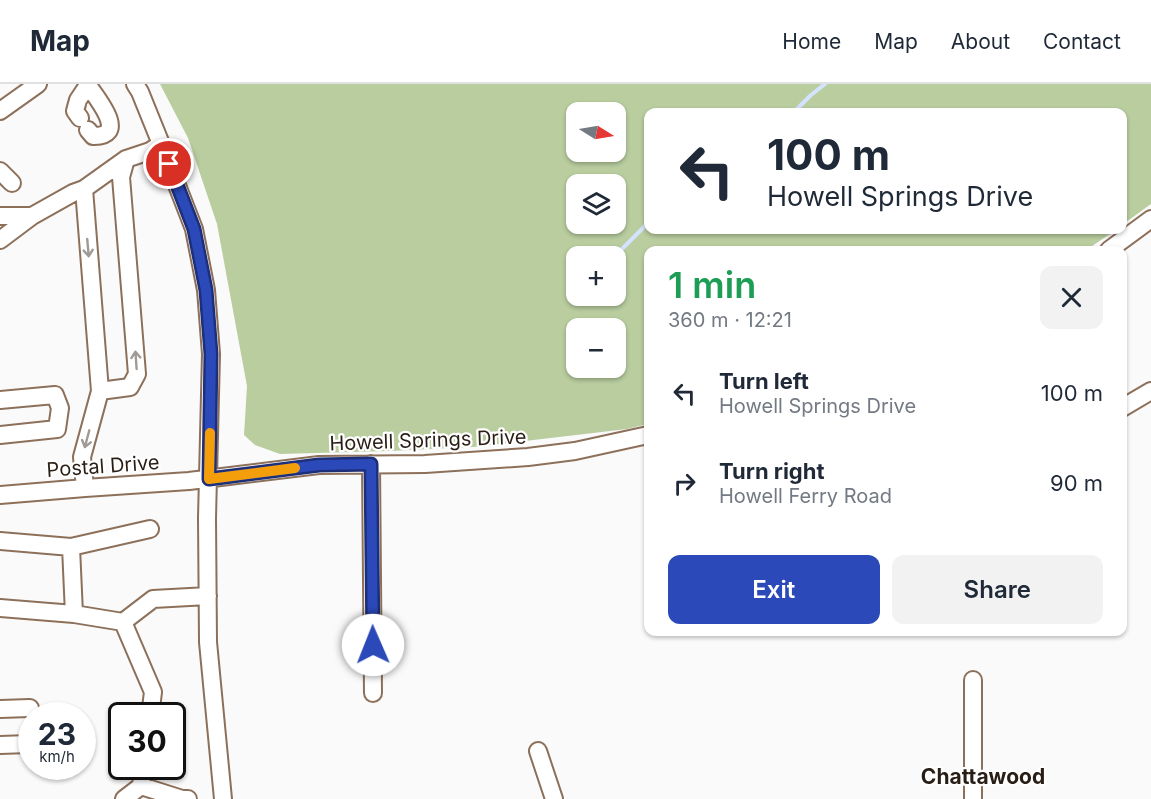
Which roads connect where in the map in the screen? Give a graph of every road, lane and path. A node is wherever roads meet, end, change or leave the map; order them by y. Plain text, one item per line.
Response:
1 (38, 84) edge
2 (87, 84) edge
3 (135, 84) edge
4 (0, 111) edge
5 (161, 144) junction
6 (126, 159) junction
7 (84, 189) junction
8 (0, 216) edge
9 (32, 216) junction
10 (1151, 219) edge
11 (0, 240) edge
12 (1114, 246) edge
13 (100, 391) junction
14 (1151, 391) edge
15 (0, 400) edge
16 (1127, 405) edge
17 (0, 435) edge
18 (644, 436) edge
19 (371, 464) junction
20 (209, 479) junction
21 (85, 488) junction
22 (0, 495) edge
23 (150, 529) dead end
24 (0, 541) edge
25 (71, 547) junction
26 (208, 596) junction
27 (0, 608) edge
28 (74, 614) junction
29 (123, 622) junction
30 (973, 680) dead end
31 (373, 693) dead end
32 (152, 702) edge
33 (18, 708) edge
34 (0, 709) edge
35 (18, 745) edge
36 (0, 746) edge
37 (538, 751) dead end
38 (142, 780) edge
39 (141, 786) junction
40 (124, 799) edge
41 (188, 799) edge
42 (223, 799) edge
43 (554, 799) edge
44 (973, 799) edge

1 - 4 street
2 - 2 street
3 - 5 street
5 - 6 street
5 - 20 street
6 - 7 street
13 -> 6 street
7 - 9 street
7 -> 13 street
8 - 9 street
9 - 11 street
10 - 12 street
13 -> 21 street
14 - 16 street
15 - 17 street
18 - 19 street, Howell Springs Drive
19 - 20 street, Howell Springs Drive
19 - 31 street
20 - 21 street, Postal Drive
20 - 26 street
21 - 22 street, Postal Drive
23 - 25 street
24 - 25 street
25 - 28 street
26 - 29 street
26 - 42 street
27 - 28 street
28 - 29 street
29 - 32 street
30 - 44 street
33 - 34 street
35 - 36 street
37 - 43 street
38 - 39 street
39 - 40 street
39 - 41 street

